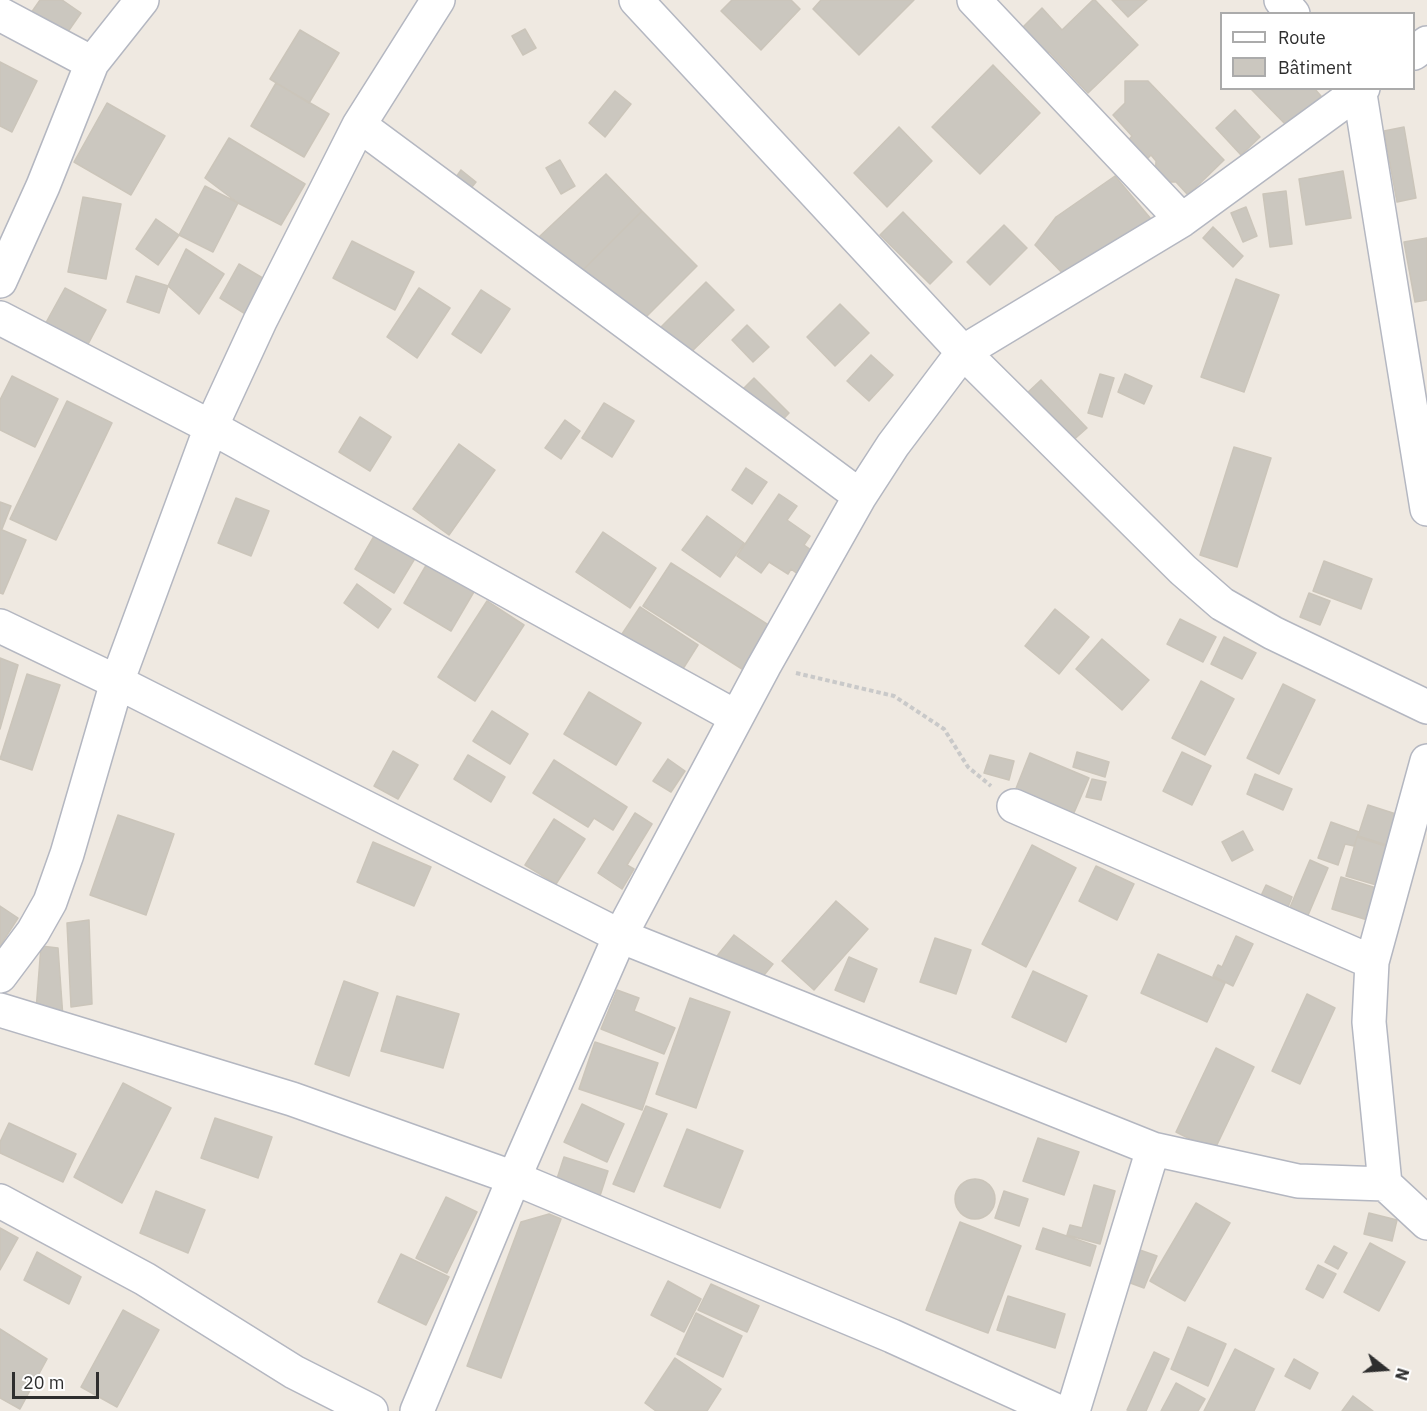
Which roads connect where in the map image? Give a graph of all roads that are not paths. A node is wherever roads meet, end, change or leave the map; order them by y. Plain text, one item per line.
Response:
1 (142, 0) edge
2 (438, 0) edge
3 (636, 0) edge
4 (974, 0) edge
5 (1281, 0) edge
6 (1291, 12) edge
7 (0, 14) edge
8 (92, 63) junction
9 (1360, 90) edge
10 (1361, 90) edge
11 (360, 125) junction
12 (1182, 220) junction
13 (0, 281) edge
14 (0, 318) edge
15 (963, 352) junction
16 (211, 427) junction
17 (860, 496) junction
18 (1427, 509) edge
19 (0, 626) edge
20 (117, 682) junction
21 (1427, 707) edge
22 (736, 717) junction
23 (1427, 761) edge
24 (1014, 806) road end
25 (620, 936) junction
26 (1372, 962) junction
27 (0, 976) edge
28 (0, 1010) edge
29 (1153, 1149) junction
30 (514, 1178) junction
31 (1385, 1184) junction
32 (0, 1201) edge
33 (1427, 1223) edge
34 (371, 1411) edge
35 (417, 1411) edge
36 (1057, 1411) edge
37 (1073, 1411) edge

1 - 8 street
2 - 11 street
3 - 15 street
4 - 12 street
5 - 6 street
7 - 8 street
8 - 13 street
9 - 12 street
10 - 18 street
11 - 16 street
11 - 17 street
12 - 15 street
14 - 16 street
15 - 17 street
15 - 21 street
16 - 20 street
16 - 22 street
17 - 22 street
19 - 20 street
20 - 25 street
20 - 27 street
22 - 25 street
23 - 26 street
24 - 26 street
25 - 29 street
25 - 30 street
26 - 31 street
28 - 30 street
29 - 31 street
29 - 37 street
30 - 35 street
30 - 36 street
31 - 33 street
32 - 34 street

